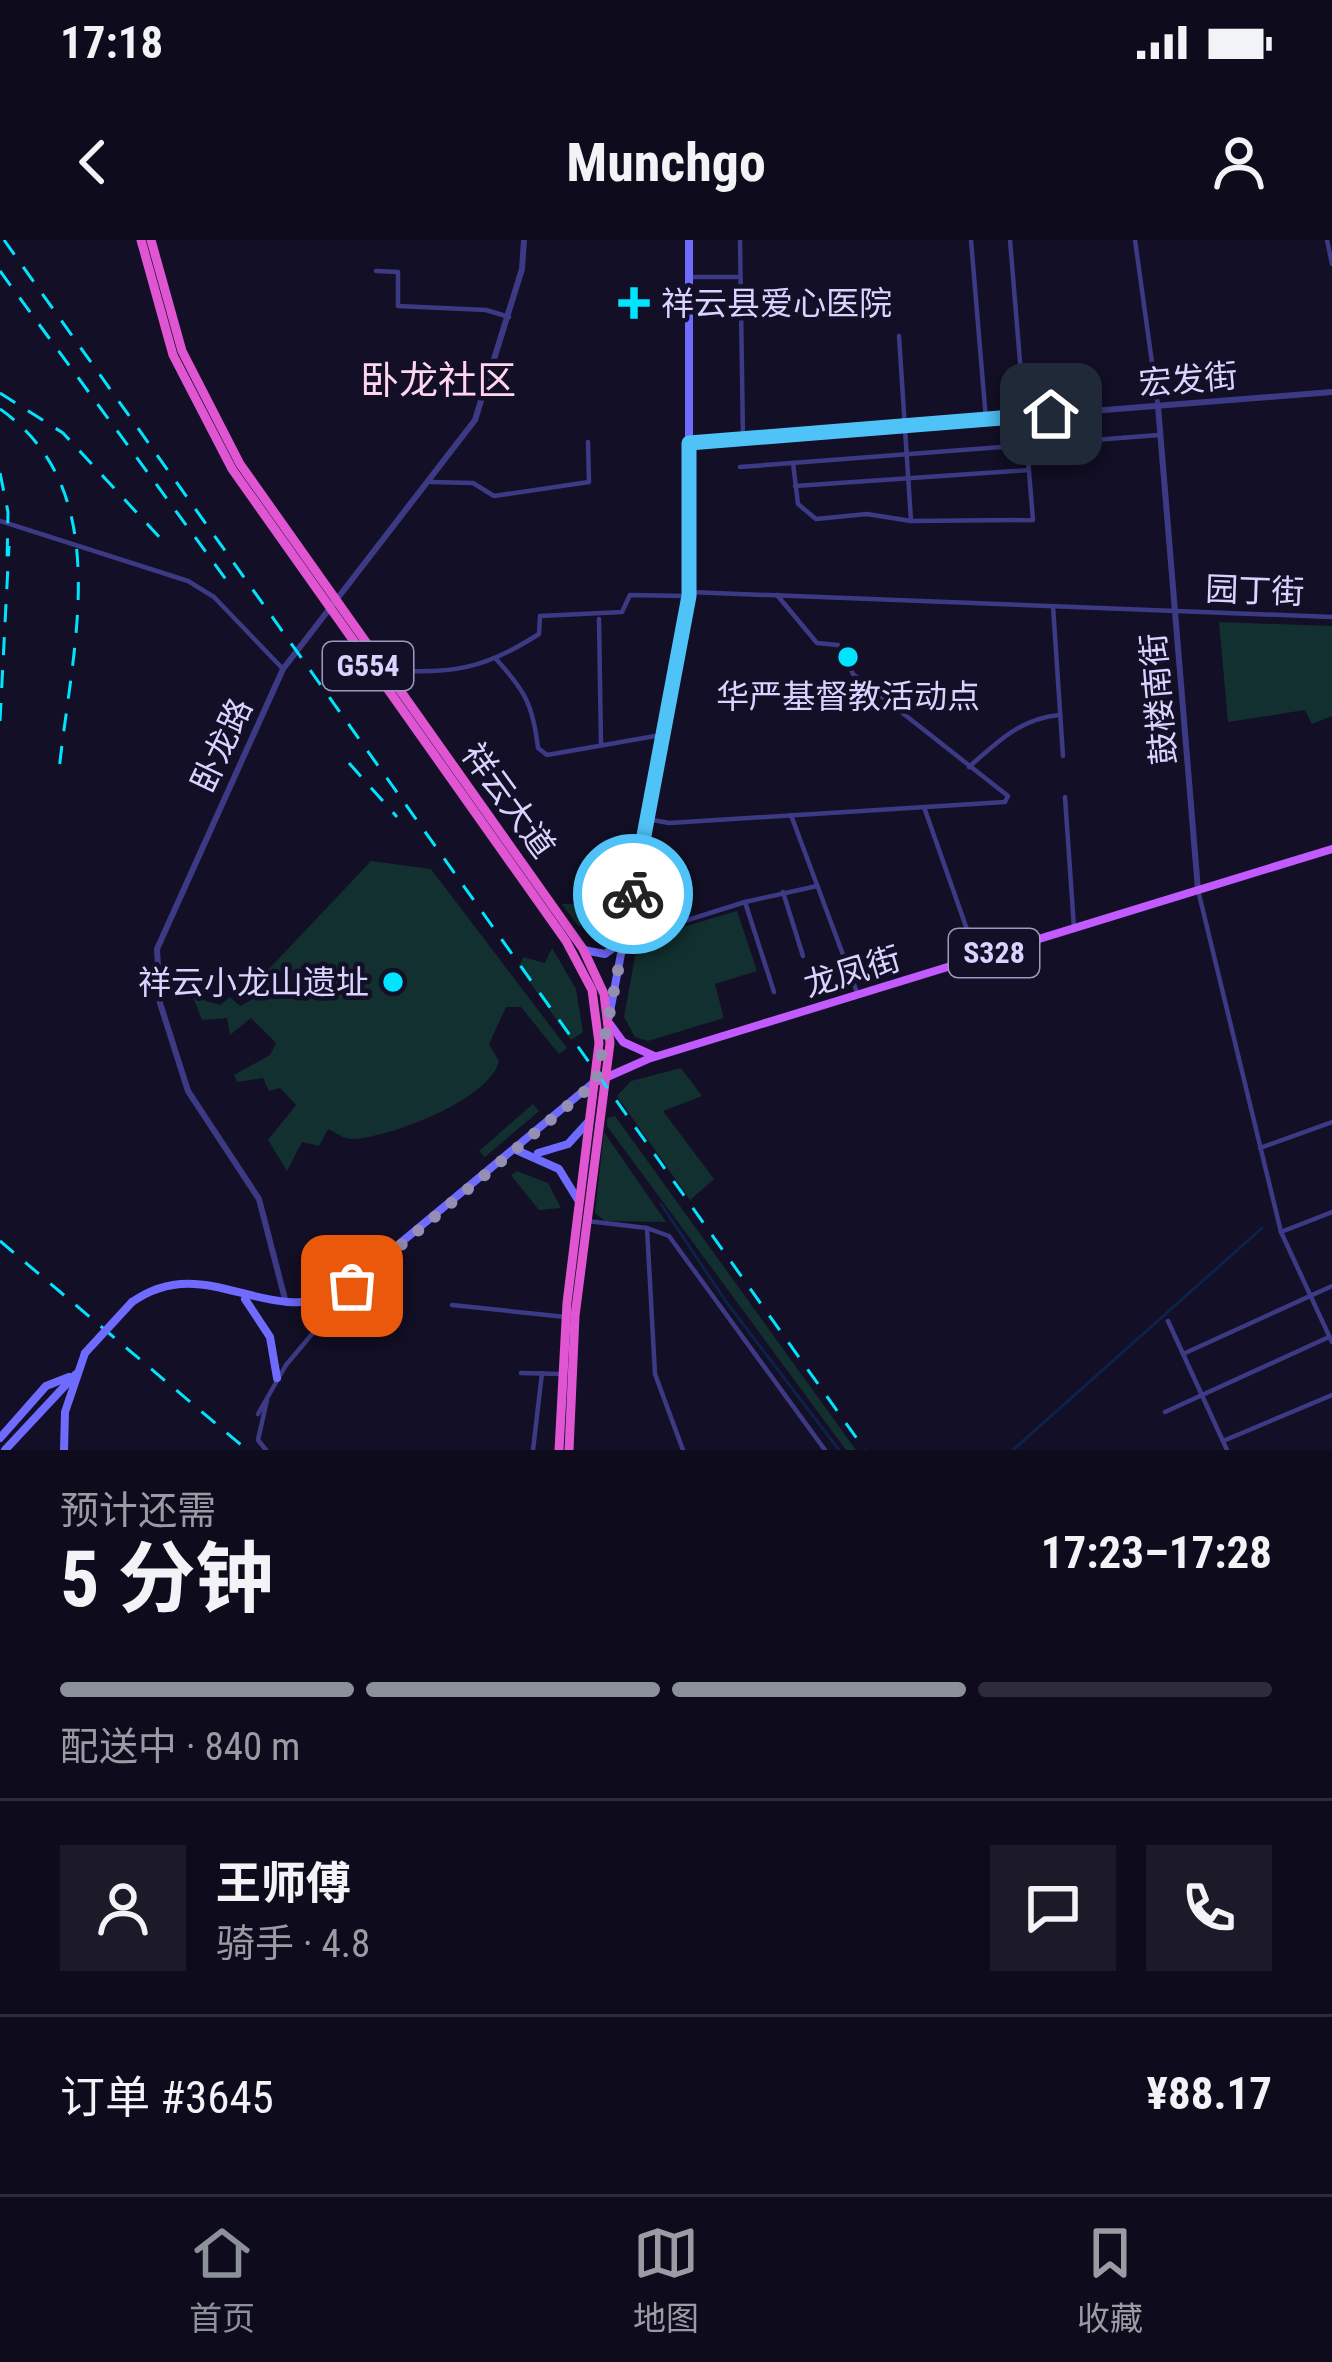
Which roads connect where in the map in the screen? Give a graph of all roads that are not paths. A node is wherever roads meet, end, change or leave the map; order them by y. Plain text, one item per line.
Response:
1 (141, 240) edge
2 (151, 240) edge
3 (524, 240) edge
4 (689, 240) edge
5 (740, 240) edge
6 (971, 240) edge
7 (1010, 240) edge
8 (1135, 240) edge
9 (1327, 240) edge
10 (1332, 264) edge
11 (376, 272) dead end
12 (689, 277) junction
13 (740, 277) junction
14 (508, 317) junction
15 (899, 336) dead end
16 (1332, 392) edge
17 (1158, 406) junction
18 (1024, 416) junction
19 (986, 419) junction
20 (905, 426) junction
21 (1161, 435) junction
22 (743, 439) junction
23 (588, 442) dead end
24 (689, 443) junction
25 (1027, 446) junction
26 (907, 454) junction
27 (793, 463) junction
28 (740, 467) dead end
29 (1029, 470) junction
30 (908, 478) junction
31 (431, 482) junction
32 (795, 486) junction
33 (0, 521) edge
34 (911, 521) junction
35 (689, 594) junction
36 (777, 595) junction
37 (1053, 606) junction
38 (332, 607) junction
39 (1175, 611) junction
40 (599, 617) junction
41 (1332, 617) edge
42 (497, 660) junction
43 (283, 669) junction
44 (383, 670) junction
45 (1060, 715) junction
46 (663, 735) junction
47 (601, 745) junction
48 (1063, 756) dead end
49 (969, 767) junction
50 (1065, 797) dead end
51 (924, 807) junction
52 (790, 815) junction
53 (647, 819) junction
54 (1332, 849) edge
55 (817, 886) junction
56 (1198, 890) junction
57 (783, 892) junction
58 (746, 902) junction
59 (1074, 928) junction
60 (624, 940) junction
61 (583, 949) junction
62 (803, 956) dead end
63 (977, 958) junction
64 (774, 992) dead end
65 (857, 994) junction
66 (609, 1019) junction
67 (656, 1056) junction
68 (601, 1079) junction
69 (590, 1120) junction
70 (1332, 1122) edge
71 (1260, 1148) junction
72 (513, 1149) junction
73 (532, 1154) junction
74 (579, 1204) junction
75 (1332, 1212) edge
76 (587, 1221) junction
77 (646, 1228) junction
78 (1281, 1232) junction
79 (352, 1286) junction
80 (1332, 1286) edge
81 (228, 1289) junction
82 (1309, 1297) junction
83 (286, 1303) junction
84 (452, 1305) dead end
85 (566, 1317) junction
86 (1168, 1321) dead end
87 (1331, 1338) edge
88 (1183, 1354) junction
89 (521, 1373) dead end
90 (542, 1373) junction
91 (76, 1374) junction
92 (562, 1374) junction
93 (277, 1378) junction
94 (268, 1394) junction
95 (1202, 1395) junction
96 (1332, 1395) edge
97 (1165, 1412) dead end
98 (258, 1414) dead end
99 (0, 1438) edge
100 (1223, 1442) junction
101 (823, 1447) edge
102 (5, 1450) edge
103 (64, 1450) edge
104 (266, 1450) edge
105 (533, 1450) edge
106 (559, 1450) edge
107 (568, 1450) edge
108 (683, 1450) edge
109 (808, 1450) edge
110 (1227, 1450) edge

1 - 38 highway, 祥云大道 / G554
2 - 38 highway, 祥云大道 / G554
3 - 14 street, 卧龙路
4 - 12 main road
5 - 13 street
6 - 19 street
7 - 18 street
8 - 17 street, 鼓楼南街
9 - 10 street
11 - 14 street
12 - 13 street
12 - 24 main road
13 - 22 street
14 - 31 street, 卧龙路
15 - 20 street
16 - 17 street, 宏发街
17 - 18 street, 宏发街
17 - 21 street, 鼓楼南街
18 - 19 street, 宏发街
18 - 25 street
19 - 20 street, 宏发街
20 - 22 street, 宏发街
20 - 26 street
21 - 25 street
21 - 39 street, 鼓楼南街
22 - 24 street, 宏发街
23 - 31 street
24 - 35 main road
25 - 26 street
25 - 29 street
26 - 27 street
26 - 30 street
27 - 28 street
27 - 32 street
29 - 30 street
29 - 34 street
30 - 32 street
30 - 34 street
31 - 38 street, 卧龙路
32 - 34 street
33 - 43 street
35 - 36 street, 园丁街
35 - 40 street, 园丁街
35 - 46 main road
36 - 37 street, 园丁街
36 - 49 street
37 - 39 street, 园丁街
37 - 45 street
38 - 43 street, 卧龙路
38 - 44 highway, 祥云大道 / G554
38 - 68 highway, 祥云大道 / G554
39 - 41 street, 园丁街
39 - 56 street, 鼓楼南街
40 - 42 street
40 - 47 street
42 - 44 street
42 - 47 street
43 - 83 street, 卧龙路
44 - 61 highway, 祥云大道 / G554
45 - 48 street
45 - 49 street
46 - 47 street
46 - 53 main road
49 - 51 street
50 - 59 street
51 - 52 street
51 - 63 street
52 - 53 street
52 - 55 street
53 - 60 main road
54 - 56 main road, 龙凤街 / S328
55 - 57 street
55 - 65 street
56 - 59 main road, 龙凤街 / S328
56 - 71 street, 鼓楼南街
57 - 58 street
57 - 62 street
58 - 60 street
58 - 64 street
59 - 63 main road, 龙凤街 / S328
60 - 61 main road
60 - 66 main road
61 - 66 highway, 祥云大道 / G554
63 - 65 main road, 龙凤街 / S328
65 - 67 main road, 龙凤街 / S328
66 - 67 main road
66 - 68 highway, 祥云大道 / G554
67 - 68 main road, 龙凤街 / S328
68 - 69 highway, 祥云大道 / G554
68 - 72 main road
68 - 76 highway, 祥云大道 / G554
69 - 73 main road
69 - 74 highway, 祥云大道 / G554
70 - 71 street
71 - 78 street, 鼓楼南街
72 - 73 main road
72 - 79 main road
73 - 74 main road
74 - 85 highway, 祥云大道 / G554
75 - 78 street
76 - 77 street
76 - 107 highway, 祥云大道 / G554
77 - 101 street
77 - 108 street
78 - 82 street, 鼓楼南街
79 - 83 main road
79 - 93 street
80 - 82 street
81 - 83 main road
81 - 91 main road, bridge
81 - 93 main road
82 - 87 street, 鼓楼南街
82 - 88 street
84 - 85 street
85 - 92 highway, 祥云大道 / G554
86 - 88 street
87 - 95 street
88 - 95 street
89 - 90 street
90 - 92 street
90 - 105 street
91 - 99 main road
91 - 102 main road
91 - 103 main road
92 - 106 highway, 祥云大道 / G554
93 - 94 street
94 - 98 street
94 - 104 street
95 - 97 street
95 - 100 street
96 - 100 street
100 - 110 street
101 - 109 street

